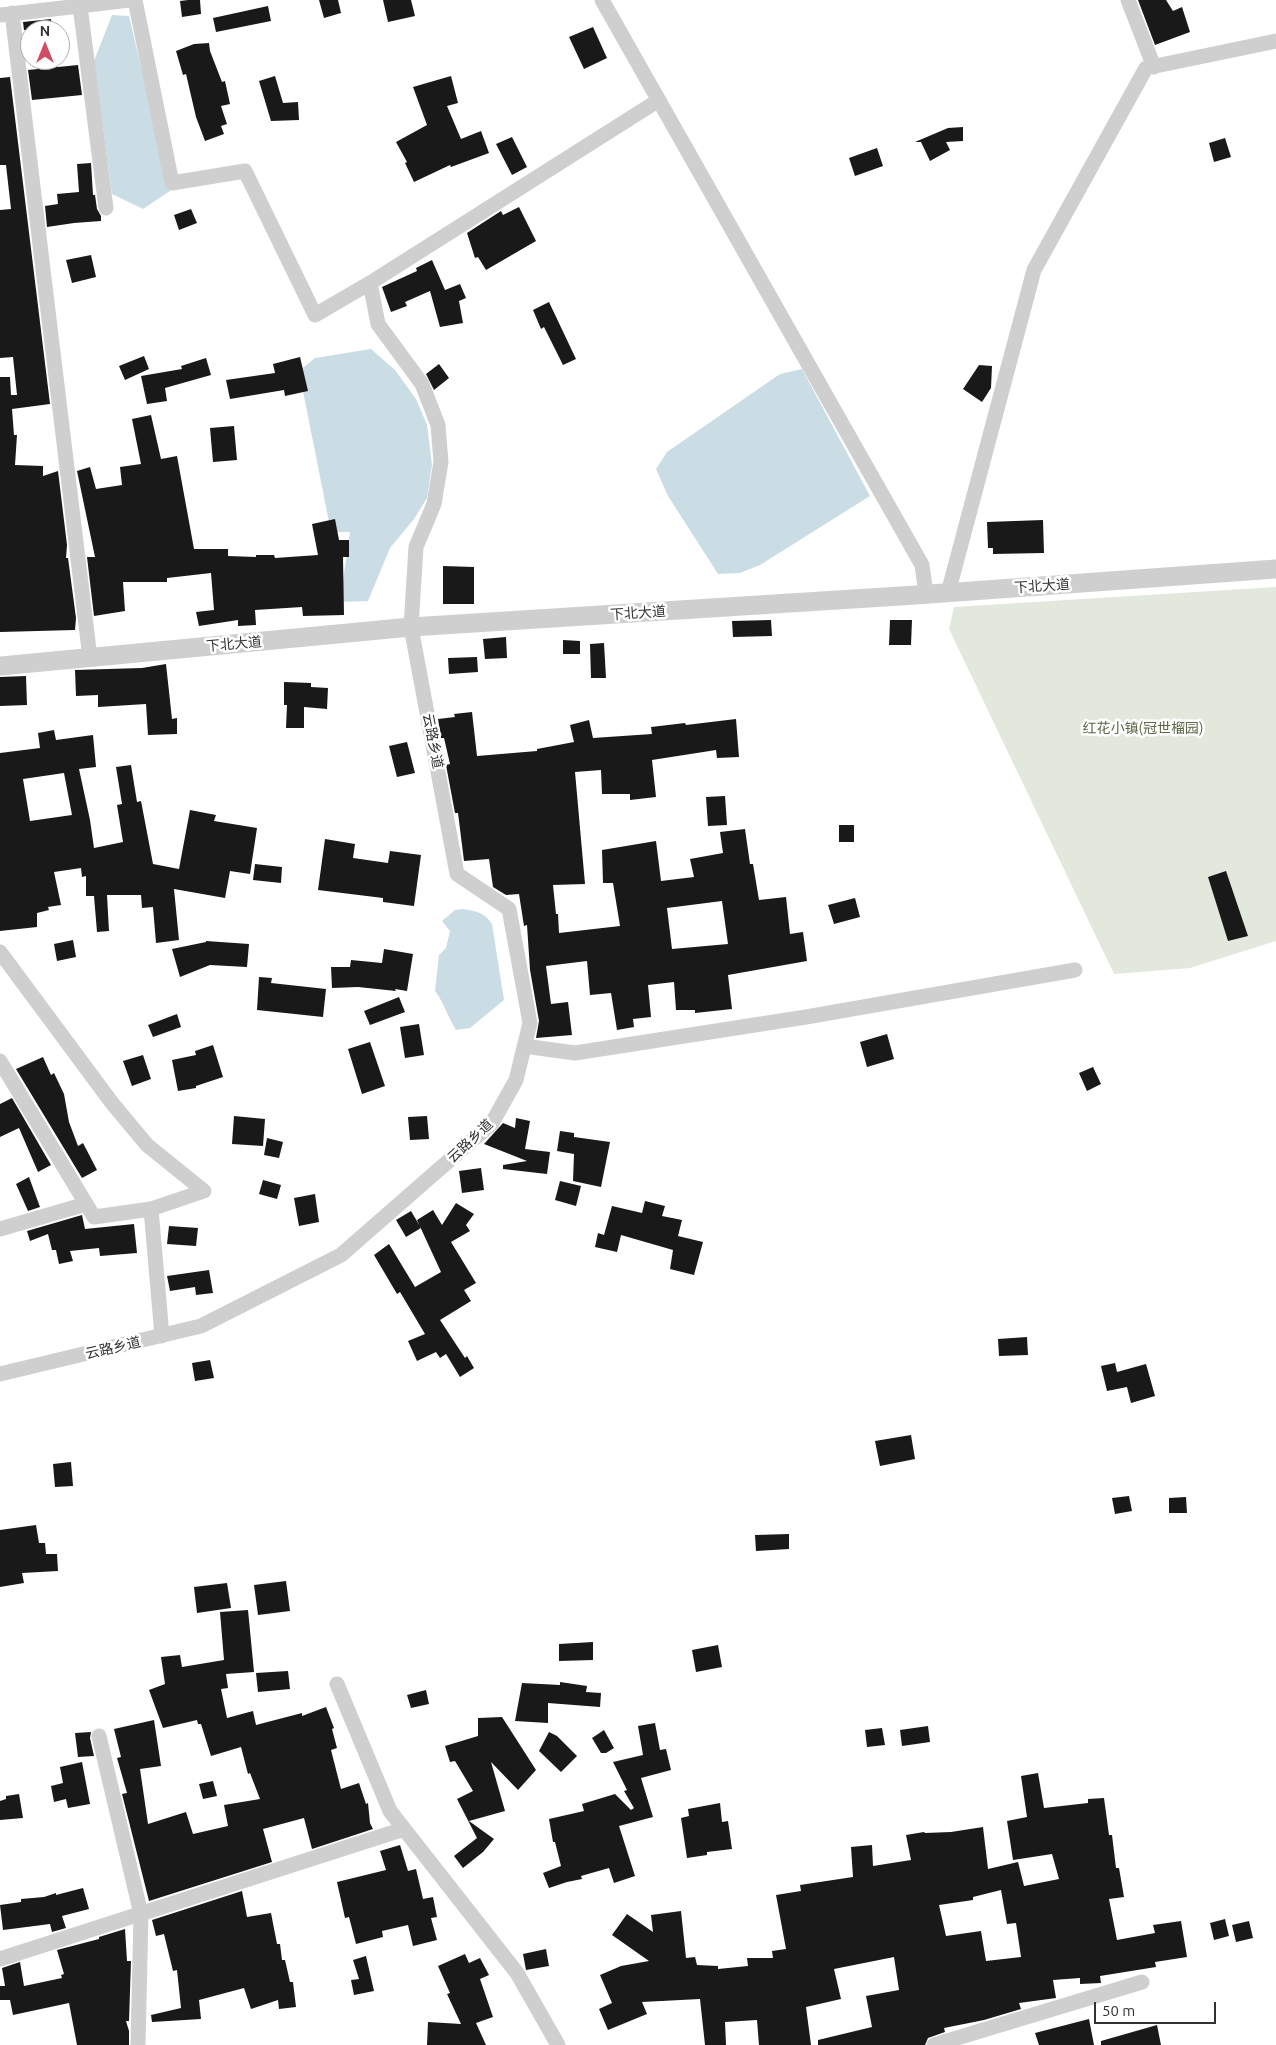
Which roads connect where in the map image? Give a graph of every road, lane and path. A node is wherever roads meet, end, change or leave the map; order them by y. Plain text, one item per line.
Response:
1 (129, 0) edge
2 (135, 0) edge
3 (602, 0) edge
4 (1128, 0) edge
5 (80, 3) edge
6 (6, 14) edge
7 (1276, 41) edge
8 (1154, 67) junction
9 (659, 100) junction
10 (106, 208) dead end
11 (370, 283) junction
12 (1276, 569) edge
13 (948, 593) junction
14 (926, 594) junction
15 (411, 627) junction
16 (90, 658) junction
17 (0, 666) edge
18 (0, 952) edge
19 (1075, 970) dead end
20 (524, 1046) junction
21 (0, 1061) edge
22 (86, 1204) junction
23 (151, 1208) junction
24 (0, 1229) edge
25 (162, 1336) junction
26 (0, 1374) edge
27 (337, 1684) dead end
28 (99, 1736) dead end
29 (404, 1828) junction
30 (141, 1914) junction
31 (0, 1959) edge
32 (1142, 1982) dead end
33 (138, 2045) edge
34 (558, 2045) edge
35 (934, 2045) edge

1 - 5 street
2 - 11 street
3 - 9 street
4 - 8 street
5 - 6 street
5 - 10 street
6 - 16 street
7 - 8 street
8 - 13 street
9 - 11 street
9 - 14 street
11 - 15 street, 云路乡道
12 - 13 street, 下北大道
13 - 14 street, 下北大道
14 - 15 street, 下北大道
15 - 16 street, 下北大道
15 - 20 street, 云路乡道
16 - 17 street, 下北大道
18 - 23 street
19 - 20 street
20 - 25 street, 云路乡道
21 - 22 street
22 - 23 street
22 - 24 street
23 - 25 street
25 - 26 street, 云路乡道
27 - 29 street
28 - 30 street
29 - 30 street
29 - 34 street
30 - 31 street
30 - 33 street
32 - 35 street

